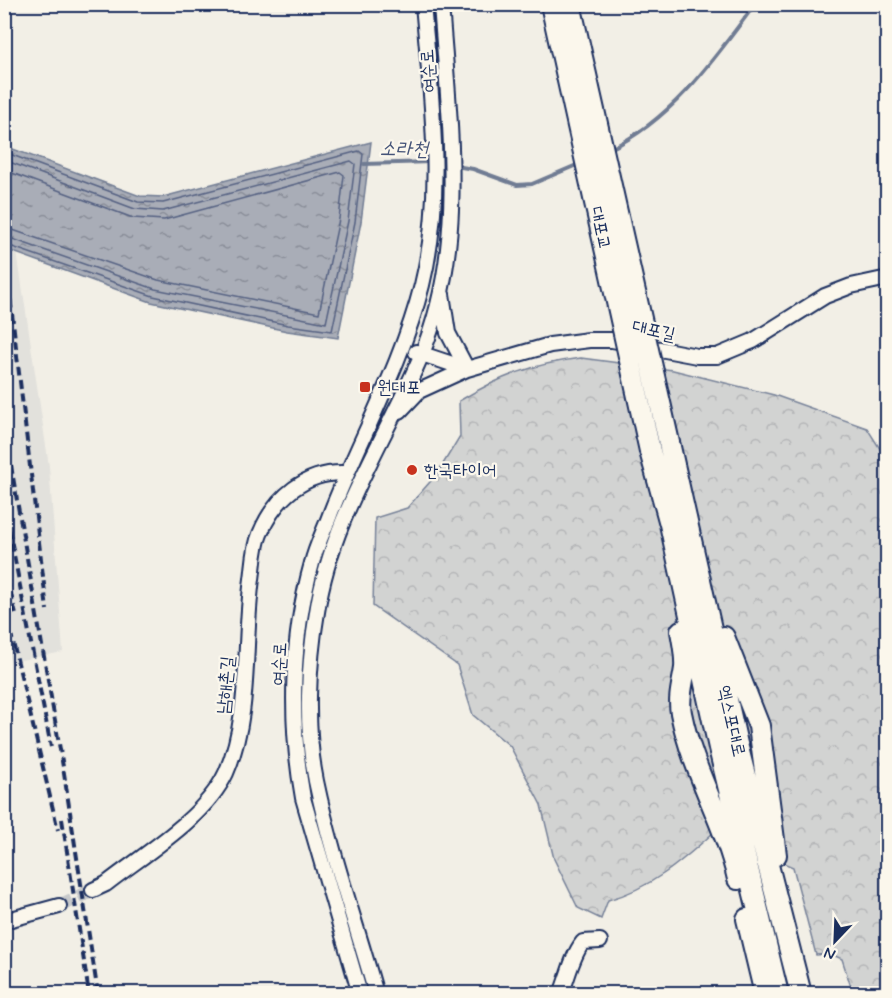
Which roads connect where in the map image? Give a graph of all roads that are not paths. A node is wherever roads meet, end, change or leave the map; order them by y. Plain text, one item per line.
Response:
1 (423, 4) edge
2 (441, 4) edge
3 (551, 4) edge
4 (570, 4) edge
5 (888, 278) edge
6 (441, 286) junction
7 (402, 347) junction
8 (422, 354) junction
9 (467, 369) junction
10 (384, 431) junction
11 (669, 447) joint
12 (650, 452) joint
13 (346, 473) junction
14 (678, 523) junction
15 (93, 891) tunnel mouth
16 (59, 906) tunnel mouth
17 (4, 921) edge
18 (600, 940) dead end
19 (360, 993) edge
20 (376, 993) edge
21 (561, 993) edge
22 (765, 993) edge
23 (778, 993) edge
24 (801, 993) edge
25 (813, 993) edge

1 - 7 street, 여순로
2 - 6 street, 여순로
3 - 12 highway, 대포교, bridge
4 - 11 highway, 대포교, bridge
5 - 9 street, 대포길
6 - 8 street, 여순로
6 - 9 street
7 - 8 street
7 - 13 street, 여순로
8 - 9 street
8 - 10 street, 여순로
9 - 10 street, 대포길
10 - 20 street, 여순로
11 - 14 highway, 엑스포대로
12 - 14 highway, 엑스포대로
13 - 15 street, 남해촌길
13 - 19 street, 여순로
14 - 22 highway
14 - 23 highway, 엑스포대로
14 - 24 highway, 엑스포대로
14 - 25 highway
16 - 17 street
18 - 21 street

